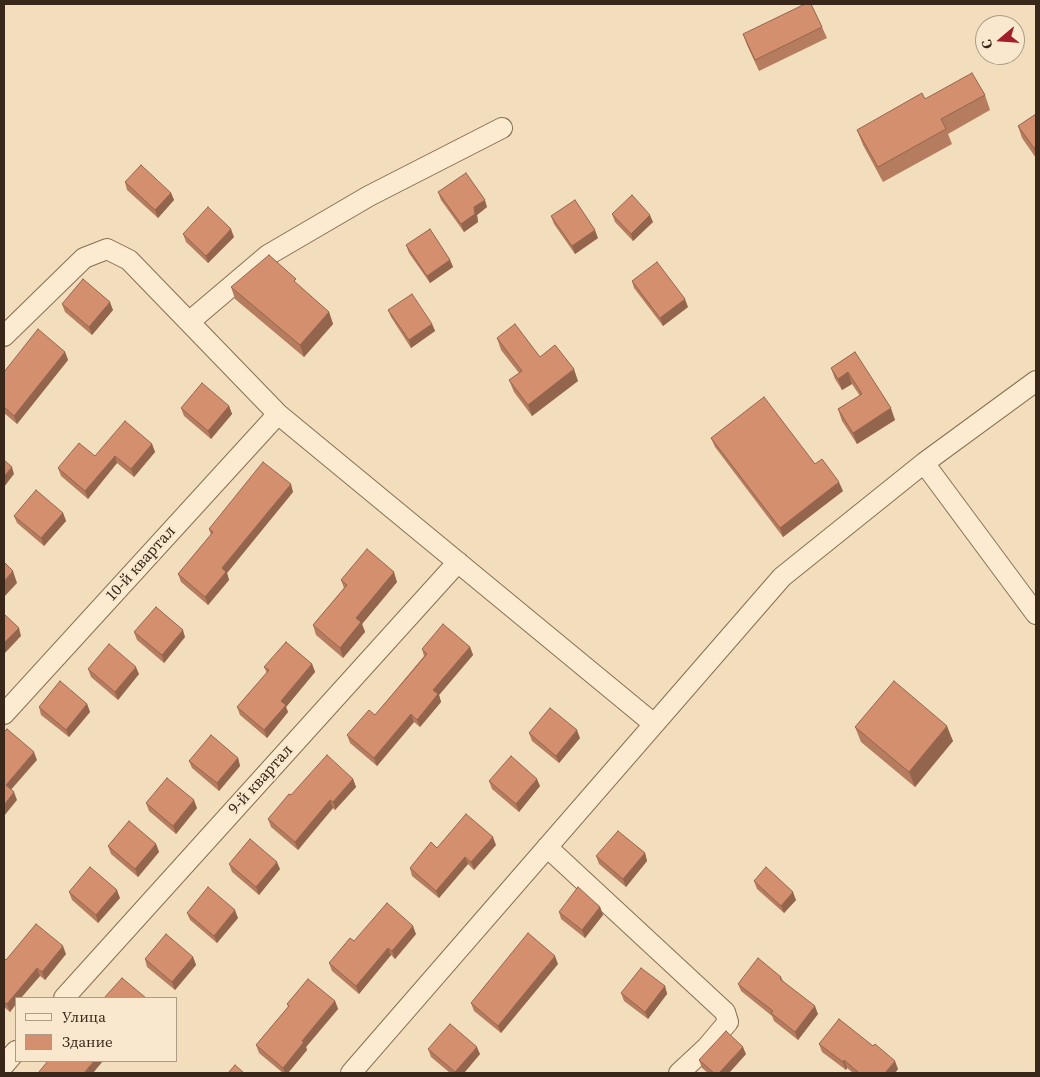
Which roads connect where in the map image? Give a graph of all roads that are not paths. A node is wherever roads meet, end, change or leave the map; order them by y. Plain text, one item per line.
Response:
1 (502, 128) dead end
2 (189, 322) junction
3 (4, 336) edge
4 (1036, 381) edge
5 (278, 414) junction
6 (924, 463) junction
7 (458, 562) junction
8 (1036, 614) edge
9 (4, 714) edge
10 (654, 724) junction
11 (547, 848) junction
12 (65, 997) edge
13 (15, 1052) edge
14 (4, 1065) edge
15 (351, 1073) edge
16 (679, 1073) edge

1 - 2 street
2 - 3 street
2 - 5 street
4 - 6 street
5 - 7 street
5 - 9 street, 10-й квартал
6 - 8 street
6 - 10 street
7 - 10 street
7 - 12 street, 9-й квартал
10 - 11 street
11 - 15 street
11 - 16 street
13 - 14 street

